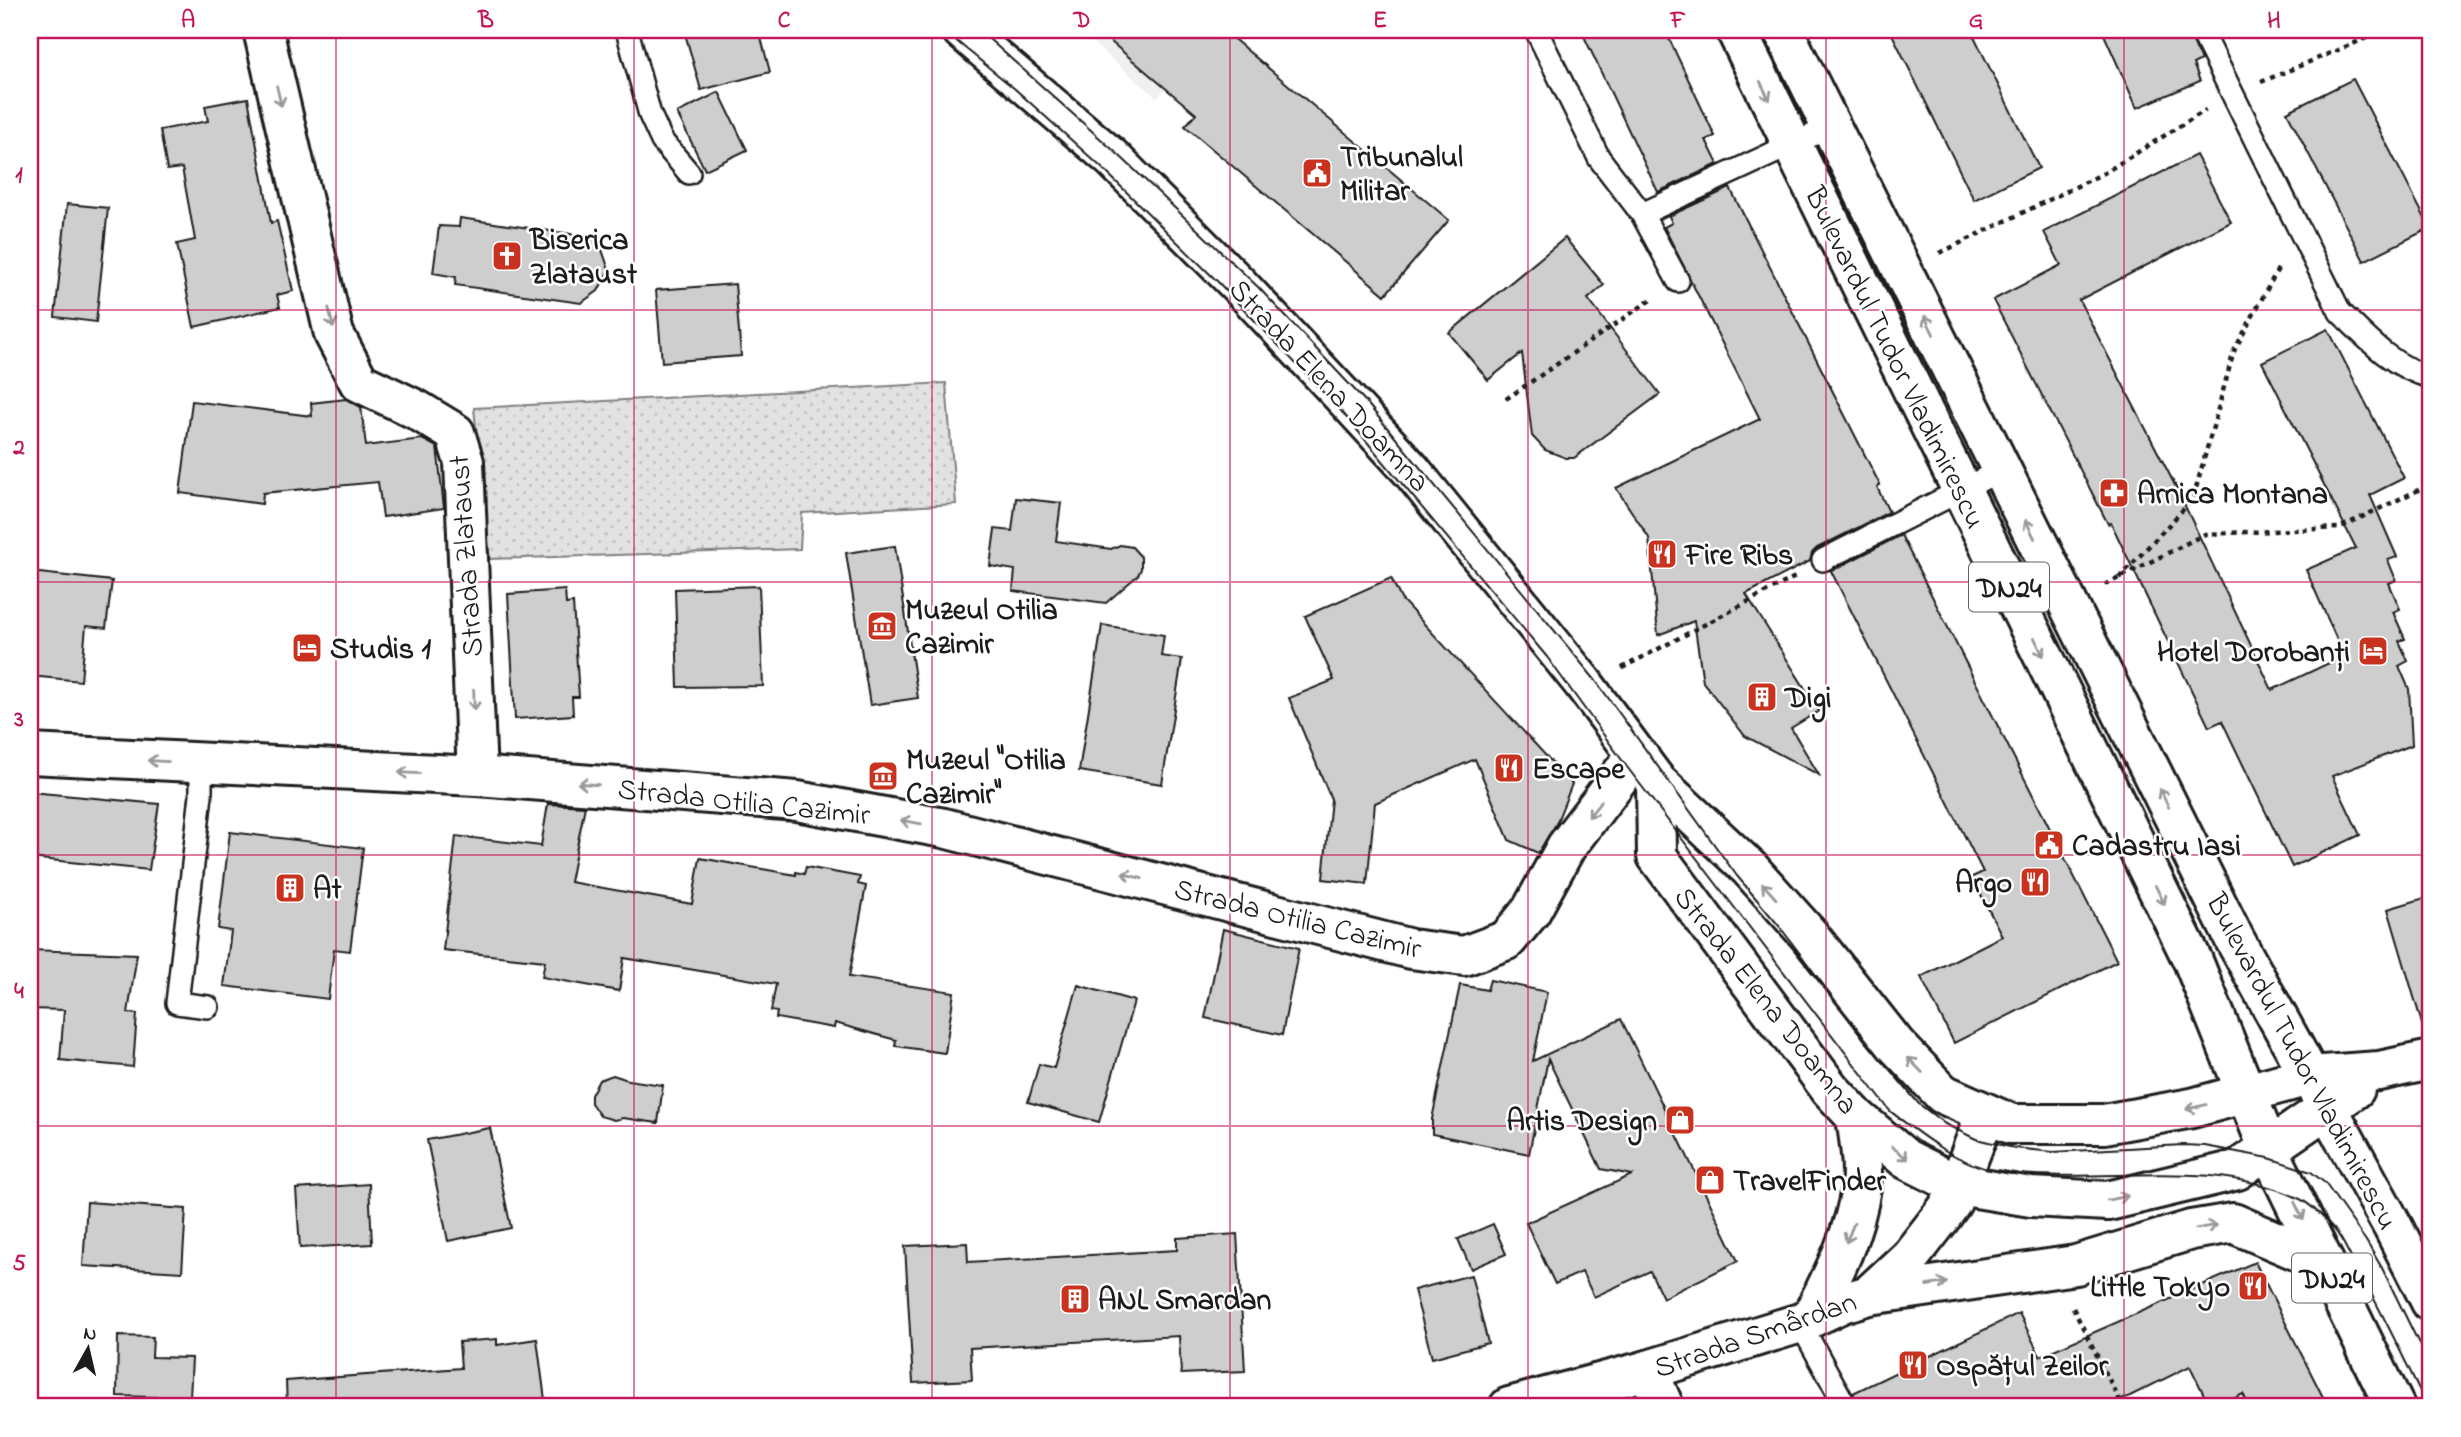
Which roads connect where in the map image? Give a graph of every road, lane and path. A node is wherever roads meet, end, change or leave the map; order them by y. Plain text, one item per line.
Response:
1 (263, 30) edge
2 (627, 30) edge
3 (962, 30) edge
4 (1536, 30) edge
5 (1783, 30) edge
6 (2201, 30) edge
7 (2386, 30) edge
8 (1744, 33) edge
9 (2232, 94) junction
10 (1830, 127) junction
11 (1791, 145) junction
12 (689, 173) dead end
13 (1642, 214) junction
14 (2300, 227) junction
15 (1903, 271) junction
16 (1678, 281) joint
17 (2431, 377) edge
18 (1506, 399) dead end
19 (2001, 470) junction
20 (2431, 484) edge
21 (1962, 490) junction
22 (1823, 560) joint
23 (2119, 578) junction
24 (2067, 603) junction
25 (1583, 683) junction
26 (30, 754) edge
27 (201, 763) junction
28 (1648, 770) junction
29 (478, 776) junction
30 (208, 1007) dead end
31 (2431, 1059) edge
32 (2318, 1092) junction
33 (2245, 1094) junction
34 (1986, 1113) junction
35 (1856, 1117) junction
36 (2269, 1150) junction
37 (1958, 1185) junction
38 (2324, 1262) junction
39 (1869, 1295) junction
40 (2067, 1296) dead end
41 (2431, 1302) edge
42 (1806, 1320) junction
43 (1648, 1370) junction
44 (1508, 1407) edge
45 (1664, 1407) edge
46 (1846, 1407) edge
47 (2123, 1407) edge
48 (2395, 1407) edge

1 -> 29 main road, Strada Zlataust
2 - 12 lane
3 - 25 main road, Strada Elena Doamna
4 - 13 lane
5 - 10 main road, Bulevardul Tudor Vladimirescu / DN24
6 - 9 lane
7 - 9 path
8 -> 11 main road, Bulevardul Tudor Vladimirescu / DN24
9 - 14 lane
9 - 15 path
10 - 11 lane
10 - 15 main road, Bulevardul Tudor Vladimirescu / DN24
11 - 13 lane
11 - 21 main road, Bulevardul Tudor Vladimirescu / DN24
13 - 16 lane
14 - 17 lane
14 - 23 path
19 -> 15 main road, Bulevardul Tudor Vladimirescu / DN24
16 - 18 path
19 - 21 lane
24 -> 19 main road, Bulevardul Tudor Vladimirescu / DN24
20 - 23 path
21 - 22 lane
21 -> 33 main road, Bulevardul Tudor Vladimirescu / DN24
22 - 25 path
23 - 24 path
32 -> 24 main road, Bulevardul Tudor Vladimirescu / DN24
25 - 28 main road, Strada Elena Doamna
27 -> 26 main road, Strada Otilia Cazimir
29 -> 27 main road, Strada Otilia Cazimir
27 - 30 lane
28 -> 29 main road, Strada Otilia Cazimir
34 -> 28 main road, Strada Elena Doamna
28 - 35 main road, Strada Elena Doamna
31 - 32 main road, Strada Elena Doamna
32 - 33 main road, Strada Elena Doamna
32 - 36 main road, Strada Elena Doamna
32 - 41 main road, Bulevardul Tudor Vladimirescu / DN24
33 -> 34 main road, Strada Elena Doamna
33 - 36 main road, Bulevardul Tudor Vladimirescu / DN24
34 - 37 main road, Strada Smârdan
35 -> 37 main road, Strada Elena Doamna
35 -> 42 main road
37 -> 36 main road, Strada Elena Doamna
36 -> 38 main road, Bulevardul Tudor Vladimirescu / DN24
37 - 39 main road, Strada Smârdan
39 -> 38 main road
38 - 48 main road, Bulevardul Tudor Vladimirescu / DN24
39 - 42 main road, Strada Smârdan
40 - 47 path
42 - 43 main road, Strada Smârdan
42 - 46 lane
43 - 44 main road, Strada Smârdan
43 - 45 main road

